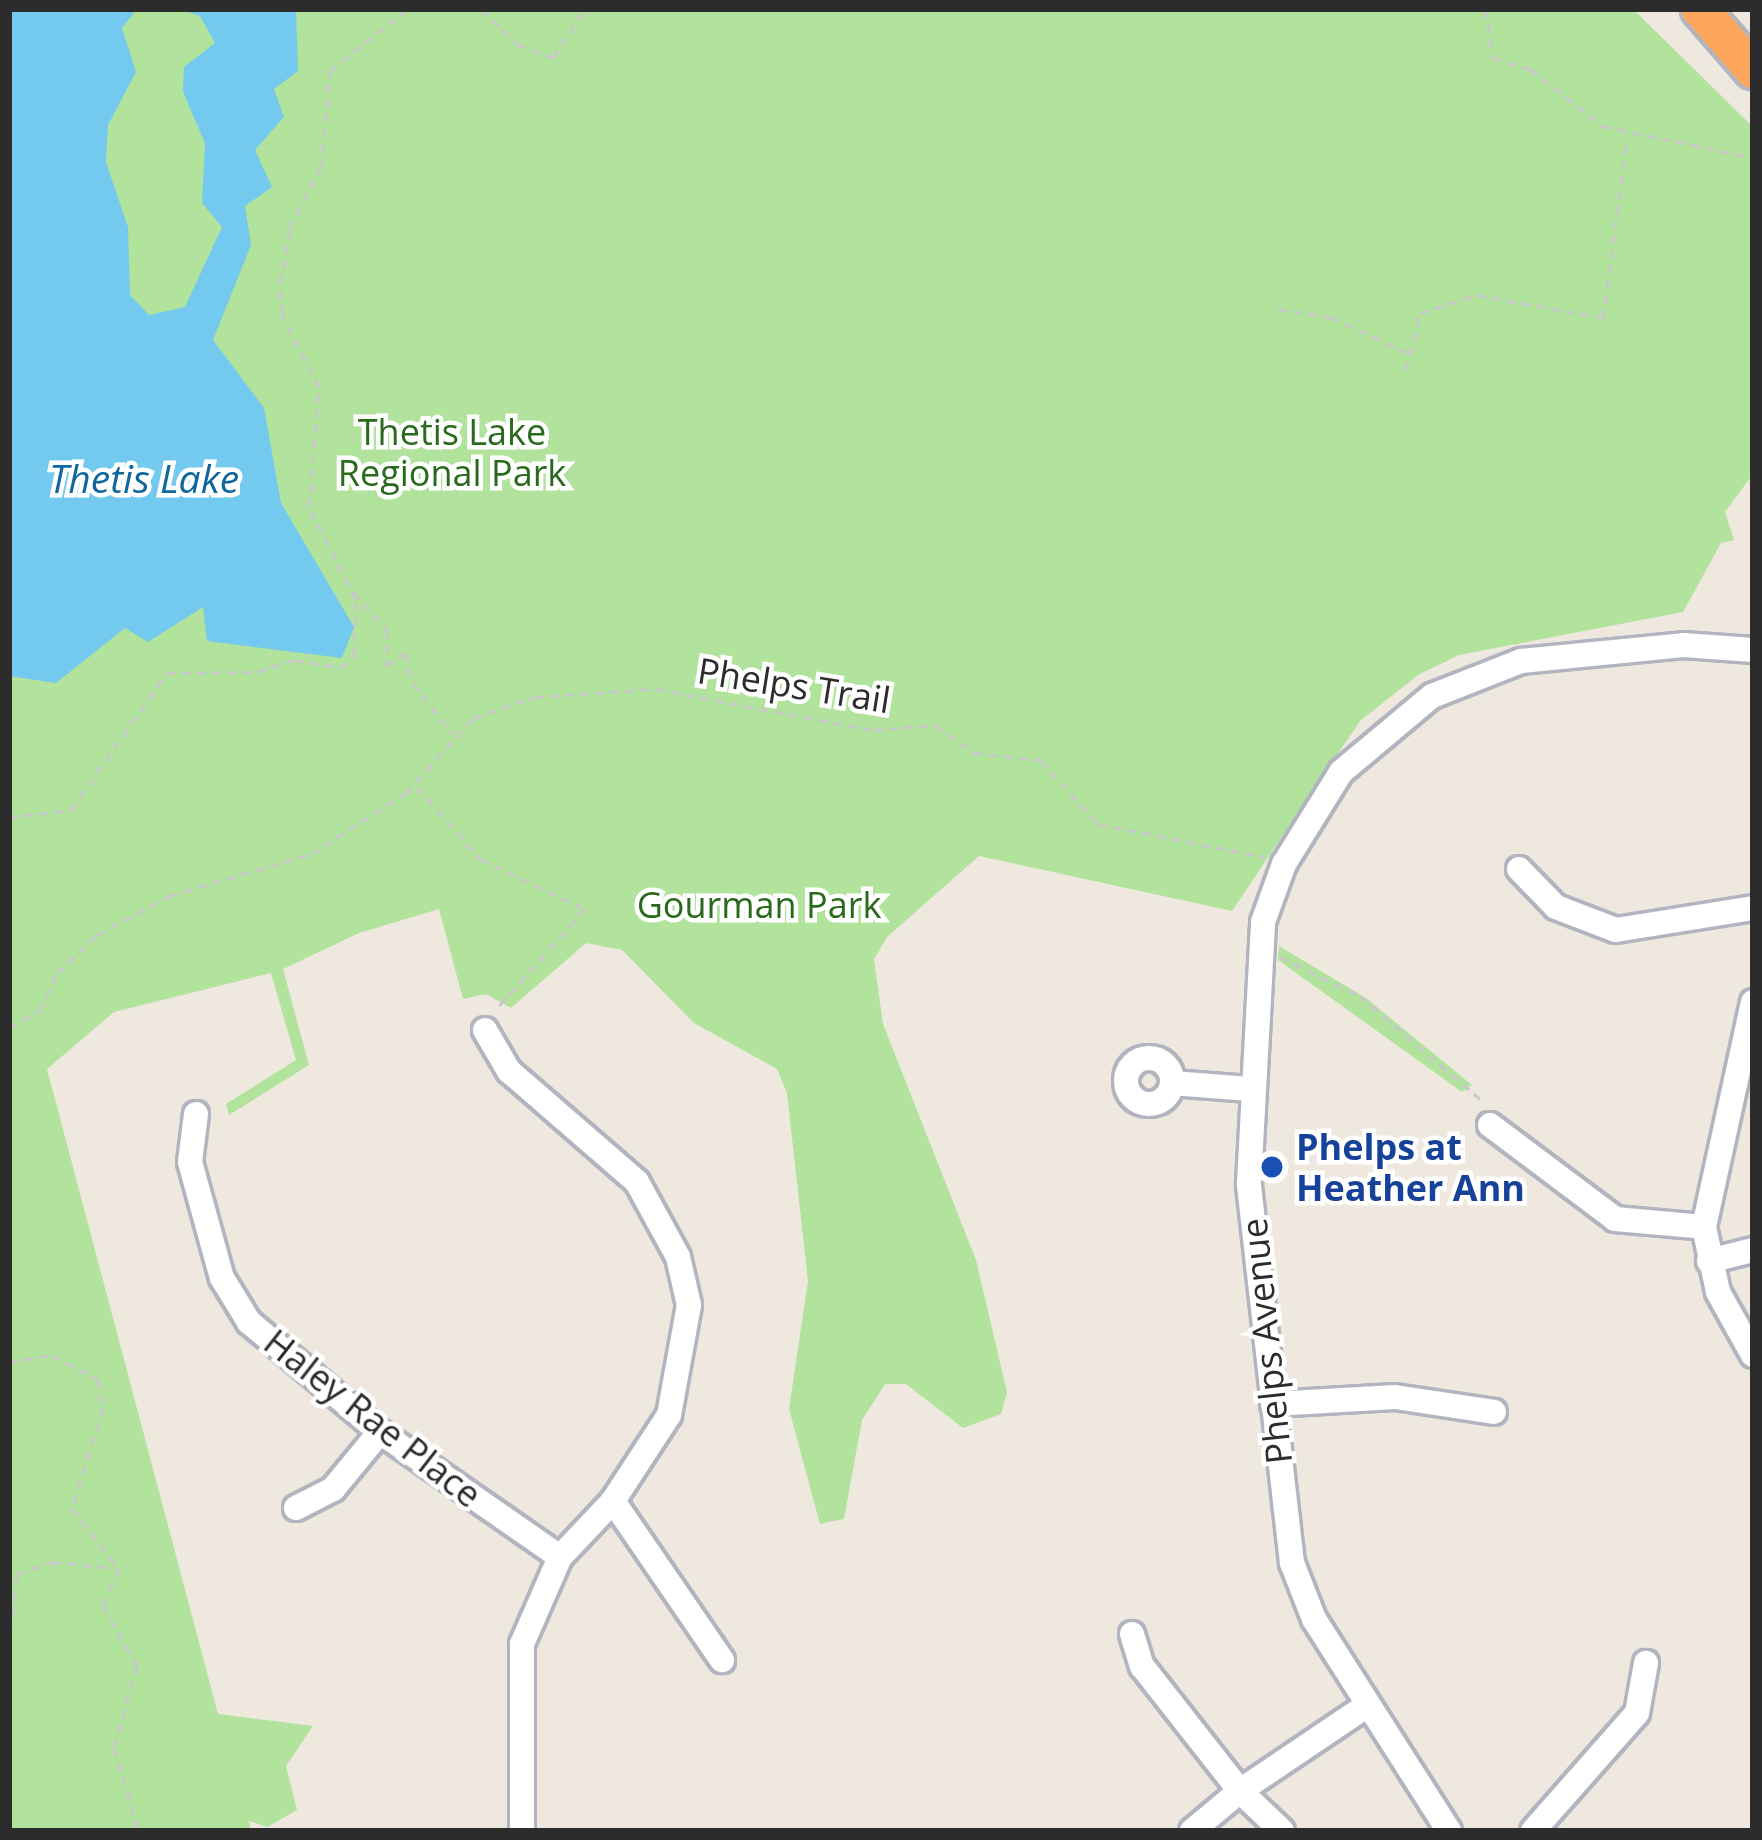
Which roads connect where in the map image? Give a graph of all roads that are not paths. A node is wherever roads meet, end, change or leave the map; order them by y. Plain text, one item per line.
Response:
1 (1700, 9) edge
2 (1753, 70) edge
3 (1753, 650) edge
4 (1519, 868) dead end
5 (1753, 908) edge
6 (1753, 1002) edge
7 (485, 1030) dead end
8 (1172, 1083) dead end
9 (1250, 1089) junction
10 (196, 1114) dead end
11 (1490, 1125) dead end
12 (1705, 1227) junction
13 (1753, 1250) edge
14 (1709, 1261) junction
15 (1753, 1354) edge
16 (1273, 1404) junction
17 (1494, 1412) dead end
18 (380, 1432) junction
19 (614, 1502) junction
20 (296, 1508) dead end
21 (560, 1557) junction
22 (1132, 1634) dead end
23 (722, 1660) dead end
24 (1646, 1663) dead end
25 (1366, 1706) junction
26 (1240, 1791) junction
27 (521, 1831) edge
28 (1192, 1831) edge
29 (1282, 1831) edge
30 (1449, 1831) edge
31 (1533, 1831) edge

1 - 2 highway
3 - 9 street, Phelps Avenue
4 - 5 street
6 - 12 street
7 - 19 street
8 - 9 street
9 - 16 street, Phelps Avenue
10 - 18 street, Haley Rae Place
11 - 12 street
12 - 14 street
13 - 14 street
14 - 15 street
16 - 17 street
16 - 25 street, Phelps Avenue
18 - 20 street
18 - 21 street, Haley Rae Place
19 - 21 street
19 - 23 street
21 - 27 street
22 - 26 street
24 - 31 street
25 - 26 street
25 - 30 street, Phelps Avenue
26 - 28 street
26 - 29 street

